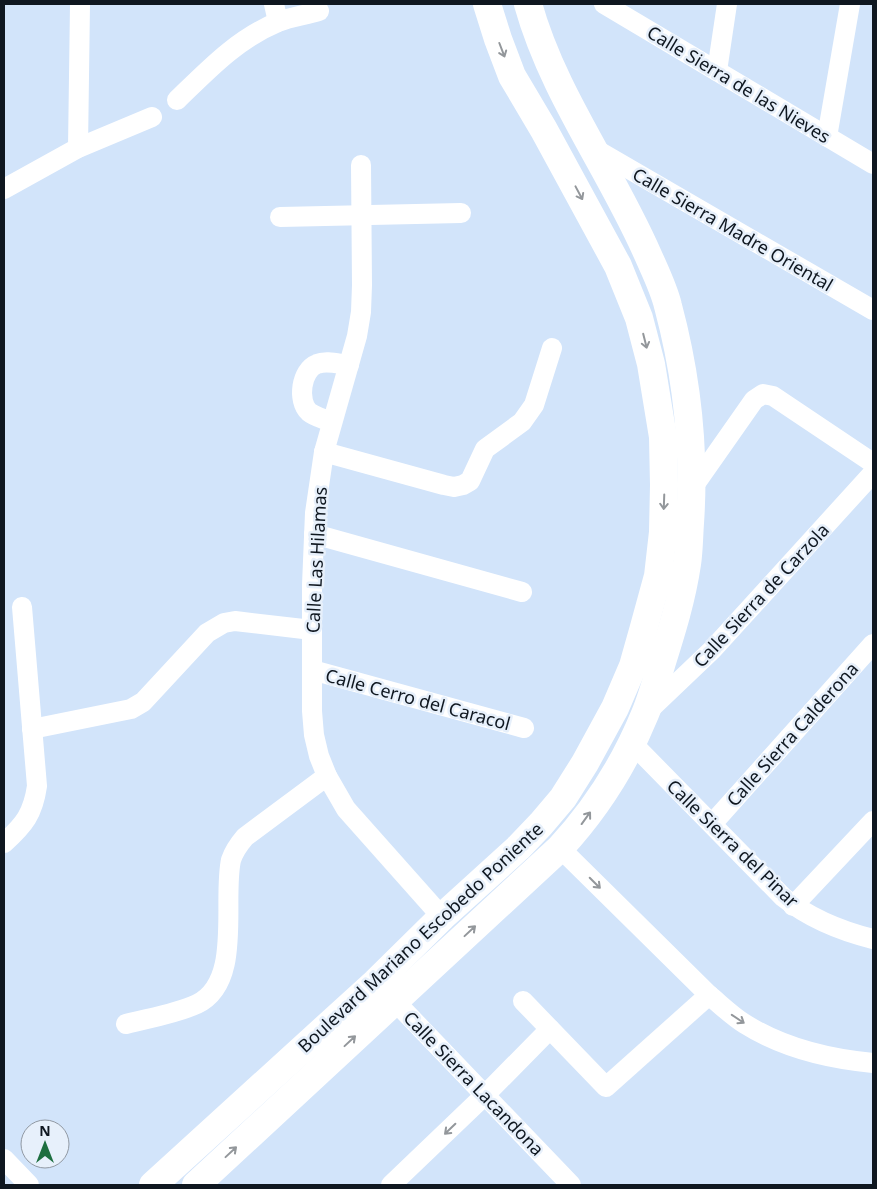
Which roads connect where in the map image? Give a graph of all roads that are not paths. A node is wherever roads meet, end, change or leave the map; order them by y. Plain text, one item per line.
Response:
1 (80, 4) edge
2 (488, 4) edge
3 (528, 4) edge
4 (606, 4) edge
5 (727, 4) edge
6 (850, 4) edge
7 (319, 11) dead end
8 (276, 13) edge
9 (717, 71) junction
10 (177, 100) dead end
11 (152, 117) dead end
12 (827, 137) junction
13 (78, 148) junction
14 (593, 148) junction
15 (873, 164) edge
16 (361, 165) dead end
17 (4, 189) edge
18 (461, 213) dead end
19 (362, 216) junction
20 (280, 217) dead end
21 (873, 310) edge
22 (552, 348) dead end
23 (349, 365) junction
24 (331, 422) junction
25 (324, 452) junction
26 (873, 463) edge
27 (873, 473) edge
28 (692, 487) junction
29 (314, 534) junction
30 (522, 592) dead end
31 (22, 608) dead end
32 (312, 630) junction
33 (873, 644) edge
34 (312, 670) junction
35 (645, 714) junction
36 (524, 728) dead end
37 (32, 729) junction
38 (631, 742) junction
39 (327, 776) junction
40 (873, 821) edge
41 (712, 824) junction
42 (4, 843) edge
43 (560, 848) junction
44 (793, 906) junction
45 (442, 917) junction
46 (873, 939) edge
47 (385, 991) junction
48 (709, 995) junction
49 (523, 1001) dead end
50 (126, 1024) dead end
51 (550, 1029) junction
52 (873, 1063) edge
53 (485, 1095) junction
54 (4, 1160) edge
55 (396, 1184) edge
56 (29, 1185) edge
57 (153, 1185) edge
58 (196, 1185) edge
59 (571, 1185) edge

1 - 13 street
2 -> 45 street, Boulevard Mariano Escobedo Poniente
3 - 14 street, Boulevard Mariano Escobedo Poniente
4 - 9 street, Calle Sierra de las Nieves
5 - 9 street
6 - 12 street
7 - 8 street
8 - 10 street
9 - 12 street, Calle Sierra de las Nieves
11 - 13 street
12 - 15 street, Calle Sierra de las Nieves
13 - 17 street
14 - 21 street, Calle Sierra Madre Oriental
14 - 28 street, Boulevard Mariano Escobedo Poniente
16 - 19 street, Calle Las Hilamas
18 - 19 street
19 - 20 street
19 - 23 street, Calle Las Hilamas
22 - 25 street
23 - 24 street, Calle Las Hilamas
23 - 24 street
24 - 25 street, Calle Las Hilamas
25 - 29 street, Calle Las Hilamas
26 - 28 street
27 - 35 street, Calle Sierra de Carzola
28 - 35 street, Boulevard Mariano Escobedo Poniente
29 - 30 street
29 - 32 street, Calle Las Hilamas
31 - 37 street
32 - 34 street, Calle Las Hilamas
32 - 37 street
33 - 41 street, Calle Sierra Calderona
34 - 36 street, Calle Cerro del Caracol
34 - 39 street, Calle Las Hilamas
35 - 38 street, Boulevard Mariano Escobedo Poniente
37 - 42 street
38 - 41 street, Calle Sierra del Pinar
43 -> 38 street, Boulevard Mariano Escobedo Poniente
39 - 45 street, Calle Las Hilamas
39 - 50 street
40 - 44 street
41 - 44 street, Calle Sierra del Pinar
47 -> 43 street, Boulevard Mariano Escobedo Poniente
43 -> 48 street
44 - 46 street, Calle Sierra del Pinar
45 - 47 street, Boulevard Mariano Escobedo Poniente
47 - 53 street, Calle Sierra Lacandona
47 - 57 street, Boulevard Mariano Escobedo Poniente
58 -> 47 street, Boulevard Mariano Escobedo Poniente
48 - 51 street
48 -> 52 street
49 - 51 street
51 - 53 street
53 -> 55 street
53 - 59 street, Calle Sierra Lacandona
54 - 56 street

